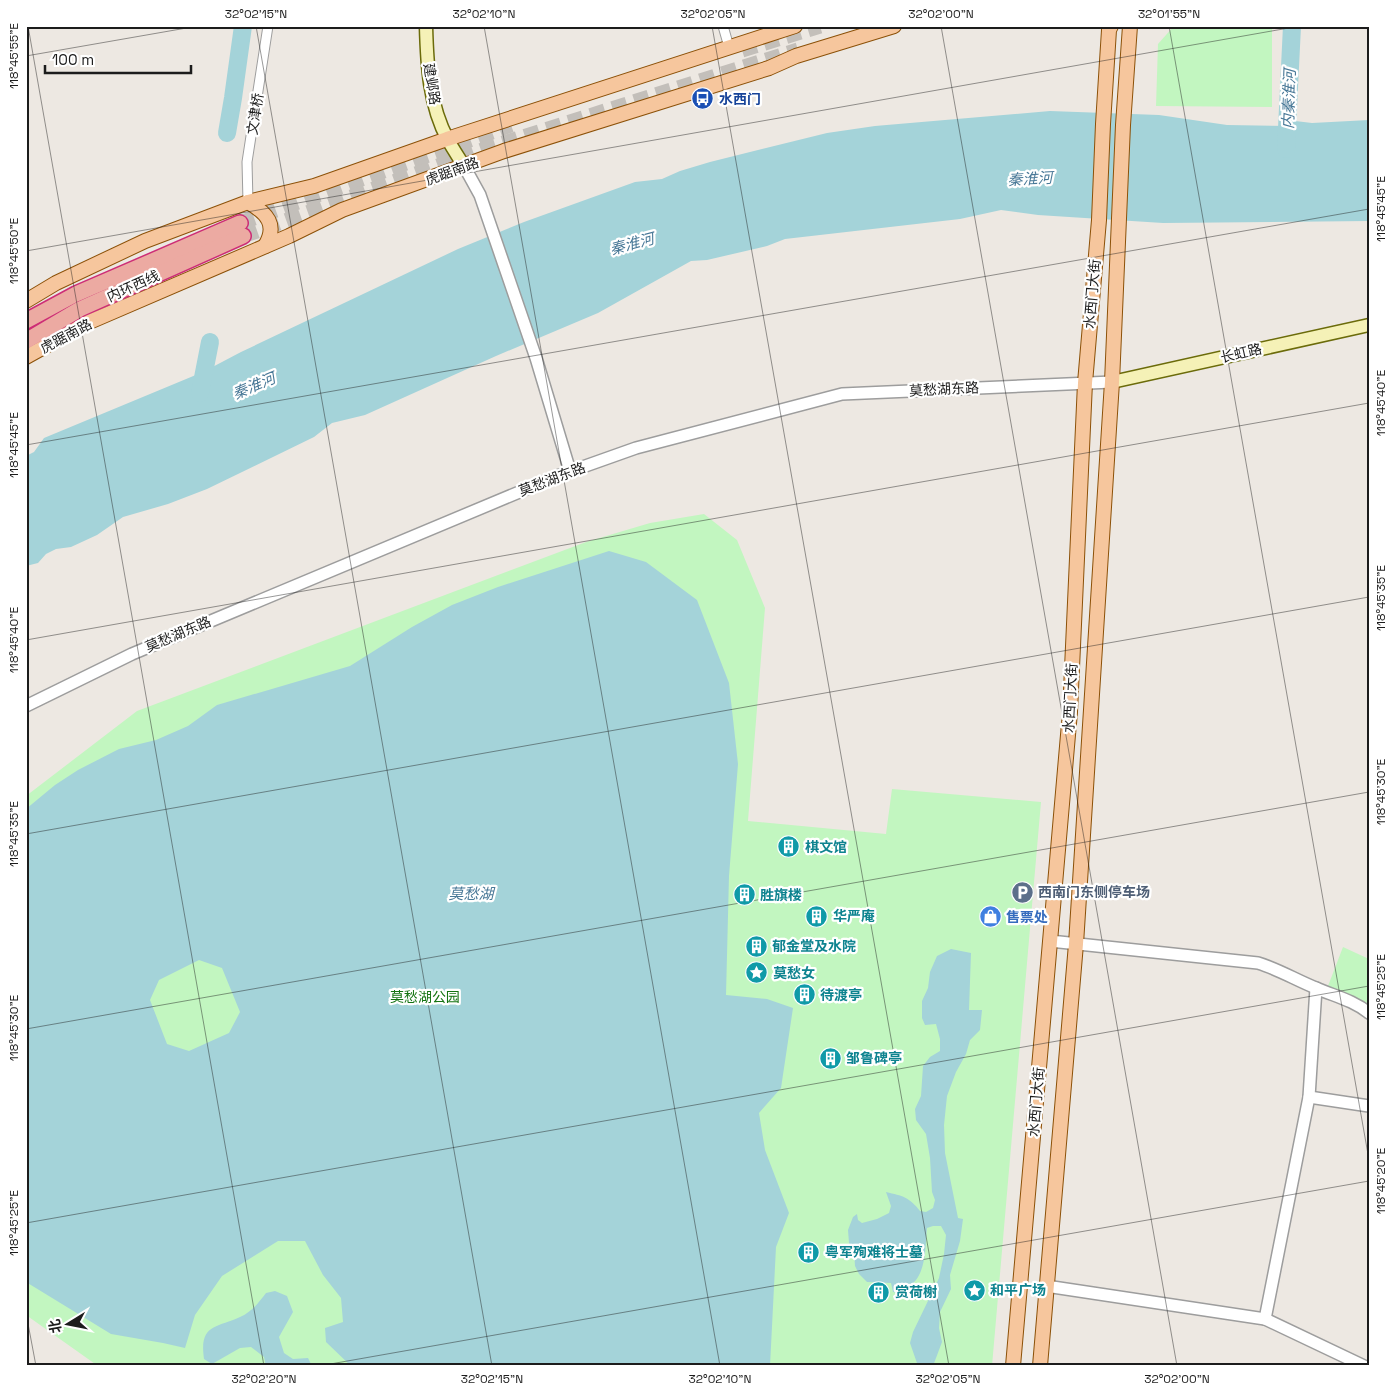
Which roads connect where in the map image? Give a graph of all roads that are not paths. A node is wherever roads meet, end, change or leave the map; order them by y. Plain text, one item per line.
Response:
1 (268, 26) edge
2 (426, 26) edge
3 (723, 26) edge
4 (795, 26) edge
5 (894, 26) edge
6 (1110, 28) edge
7 (1130, 28) edge
8 (729, 47) junction
9 (447, 139) junction
10 (464, 166) junction
11 (248, 202) junction
12 (264, 246) junction
13 (26, 300) edge
14 (26, 320) edge
15 (1369, 325) edge
16 (26, 341) edge
17 (26, 357) edge
18 (1112, 382) junction
19 (1085, 383) junction
20 (570, 471) junction
21 (26, 706) edge
22 (1050, 941) junction
23 (1076, 944) junction
24 (1316, 988) junction
25 (1369, 1013) edge
26 (1309, 1097) junction
27 (1369, 1106) edge
28 (1046, 1286) junction
29 (1265, 1319) junction
30 (1014, 1366) edge
31 (1040, 1366) edge
32 (1364, 1366) edge

1 - 11 street, 文津桥
2 - 9 main road, 建邺路
3 - 8 street
4 - 8 main road
5 - 10 main road, 虎踞南路
6 - 19 main road, 水西门大街
7 - 18 main road, 水西门大街
8 - 9 main road
9 - 10 main road, 建邺路
9 - 11 main road
10 - 12 main road, 虎踞南路
10 - 20 street
11 - 12 main road
11 - 13 main road
12 - 17 main road, 虎踞南路
14 - 16 highway, 内环西线
15 - 18 main road, 长虹路
18 - 19 street, 莫愁湖东路
18 - 23 main road, 水西门大街
19 - 20 street, 莫愁湖东路
19 - 22 main road, 水西门大街
20 - 21 street, 莫愁湖东路
22 - 23 street
22 - 30 main road, 水西门大街
23 - 24 street
23 - 28 main road, 水西门大街
24 - 25 street
24 - 26 street
26 - 27 street
26 - 29 street
28 - 29 street
28 - 31 main road, 水西门大街
29 - 32 street

